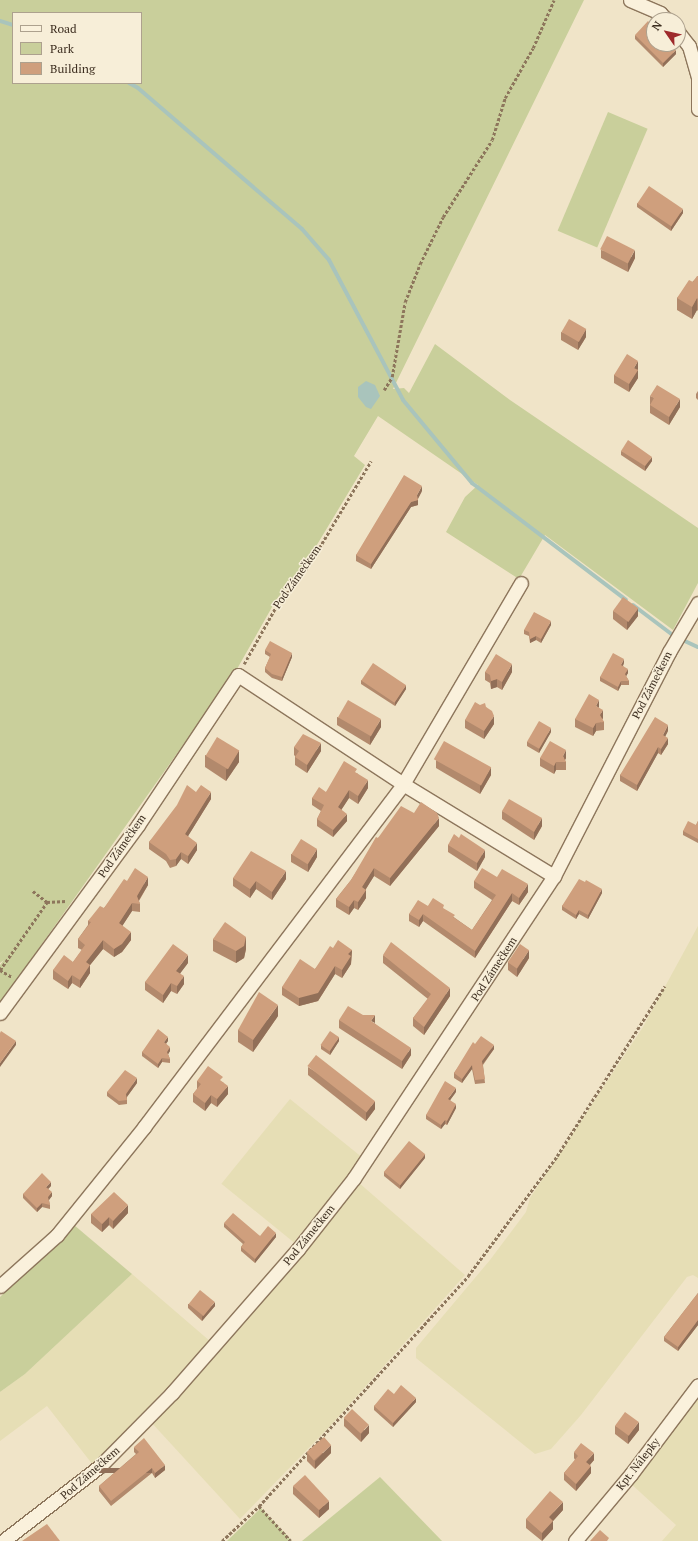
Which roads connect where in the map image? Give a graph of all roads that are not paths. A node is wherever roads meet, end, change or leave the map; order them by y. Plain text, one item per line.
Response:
1 (630, 0) edge
2 (658, 12) edge
3 (686, 42) edge
4 (698, 109) edge
5 (521, 583) dead end
6 (698, 603) edge
7 (404, 784) junction
8 (554, 876) junction
9 (0, 1013) edge
10 (0, 1286) edge
11 (698, 1385) edge
12 (2, 1541) edge
13 (575, 1541) edge

1 - 2 street
3 - 4 street
5 - 7 street
6 - 8 street, Pod Zámečkem
7 - 8 street
7 - 9 street, Pod Zámečkem
7 - 10 street
8 - 12 street, Pod Zámečkem
11 - 13 street, Kpt. Nálepky

